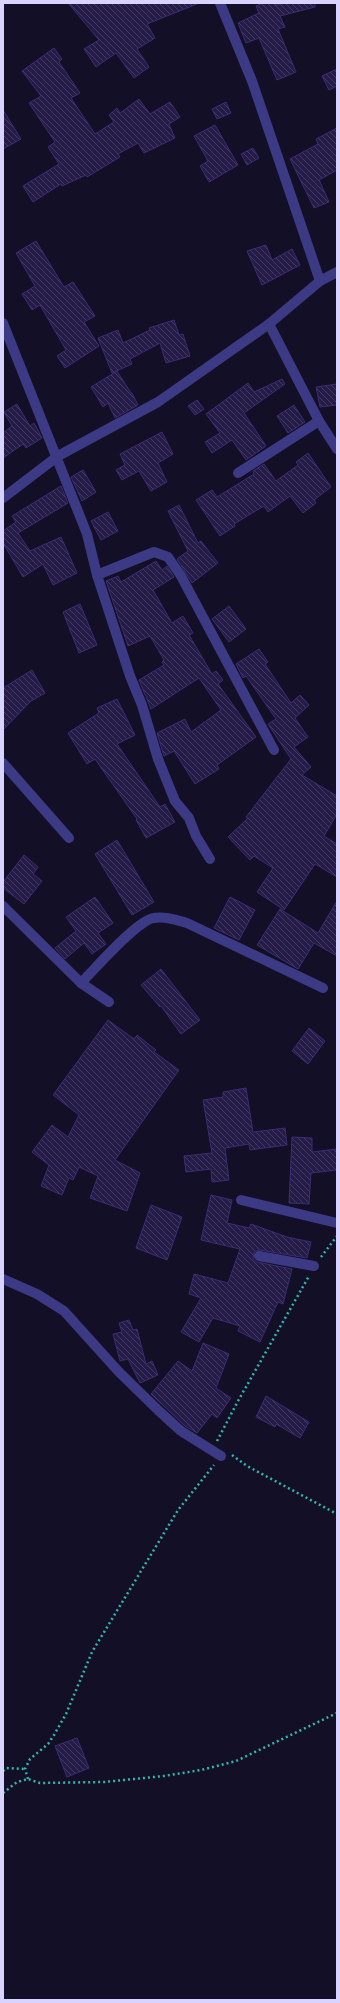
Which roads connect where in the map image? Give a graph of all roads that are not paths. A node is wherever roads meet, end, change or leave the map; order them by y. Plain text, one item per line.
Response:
1 (220, 3) edge
2 (337, 272) edge
3 (320, 281) junction
4 (3, 323) edge
5 (269, 324) junction
6 (319, 421) junction
7 (337, 449) edge
8 (58, 456) junction
9 (238, 473) dead end
10 (3, 498) edge
11 (97, 575) junction
12 (274, 750) dead end
13 (3, 763) edge
14 (69, 838) dead end
15 (210, 859) dead end
16 (3, 906) edge
17 (81, 983) junction
18 (323, 988) dead end
19 (109, 1002) dead end
20 (241, 1200) dead end
21 (337, 1223) edge
22 (259, 1256) dead end
23 (314, 1266) road end
24 (4, 1281) edge
25 (225, 1454) road end

1 - 3 street
2 - 3 street
3 - 5 street
4 - 8 street
5 - 6 street
5 - 8 street
6 - 7 street
6 - 9 street
8 - 10 street
8 - 11 street
11 - 12 street
11 - 15 street
13 - 14 street
16 - 17 street
17 - 18 street
17 - 19 street
20 - 21 street
22 - 23 street
24 - 25 street

